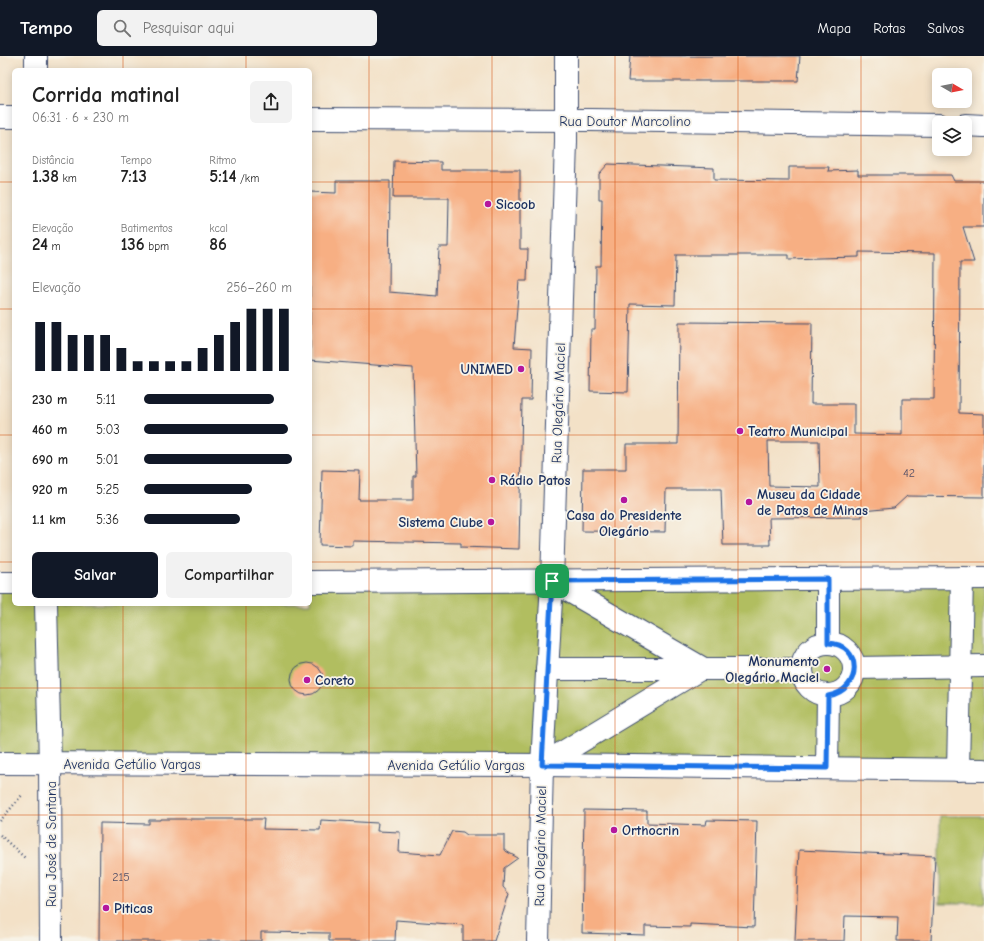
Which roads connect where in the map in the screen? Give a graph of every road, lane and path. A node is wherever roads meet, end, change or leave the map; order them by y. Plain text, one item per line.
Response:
1 (36, 56) edge
2 (566, 56) edge
3 (36, 68) edge
4 (0, 117) edge
5 (12, 117) edge
6 (312, 119) edge
7 (566, 120) junction
8 (932, 125) edge
9 (972, 125) edge
10 (984, 126) edge
11 (962, 578) junction
12 (984, 578) edge
13 (828, 579) junction
14 (552, 581) junction
15 (312, 582) edge
16 (0, 583) edge
17 (12, 583) edge
18 (46, 606) edge
19 (828, 643) junction
20 (960, 666) junction
21 (984, 666) edge
22 (702, 668) junction
23 (855, 668) junction
24 (547, 669) junction
25 (802, 669) junction
26 (828, 696) junction
27 (0, 763) edge
28 (50, 764) junction
29 (542, 765) junction
30 (827, 768) junction
31 (958, 770) junction
32 (984, 770) edge
33 (51, 941) edge
34 (538, 941) edge

1 - 3 street
2 - 7 street, Rua Olegário Maciel
4 - 5 street
6 - 7 street, Rua Doutor Marcolino
7 - 8 street, Rua Doutor Marcolino
7 - 14 street, Rua Olegário Maciel
9 - 10 street
11 - 12 street
11 - 13 street
11 - 20 street
13 - 14 street
13 - 19 street
14 - 15 street
14 - 22 street
14 - 24 street, Rua Olegário Maciel
16 - 17 street
18 - 28 street, Rua José de Santana
19 - 23 street
19 - 25 street
20 - 21 street
20 - 23 street
20 - 31 street
22 - 24 street
22 - 25 street
22 - 29 street
23 - 26 street
24 - 29 street, Rua Olegário Maciel
25 - 26 street
26 - 30 street
27 - 28 street, Avenida Getúlio Vargas
28 - 29 street, Avenida Getúlio Vargas
28 - 33 street, Rua José de Santana
29 - 30 street, Avenida Getúlio Vargas
29 - 34 street, Rua Olegário Maciel
30 - 31 street, Avenida Getúlio Vargas
31 - 32 street, Avenida Getúlio Vargas

